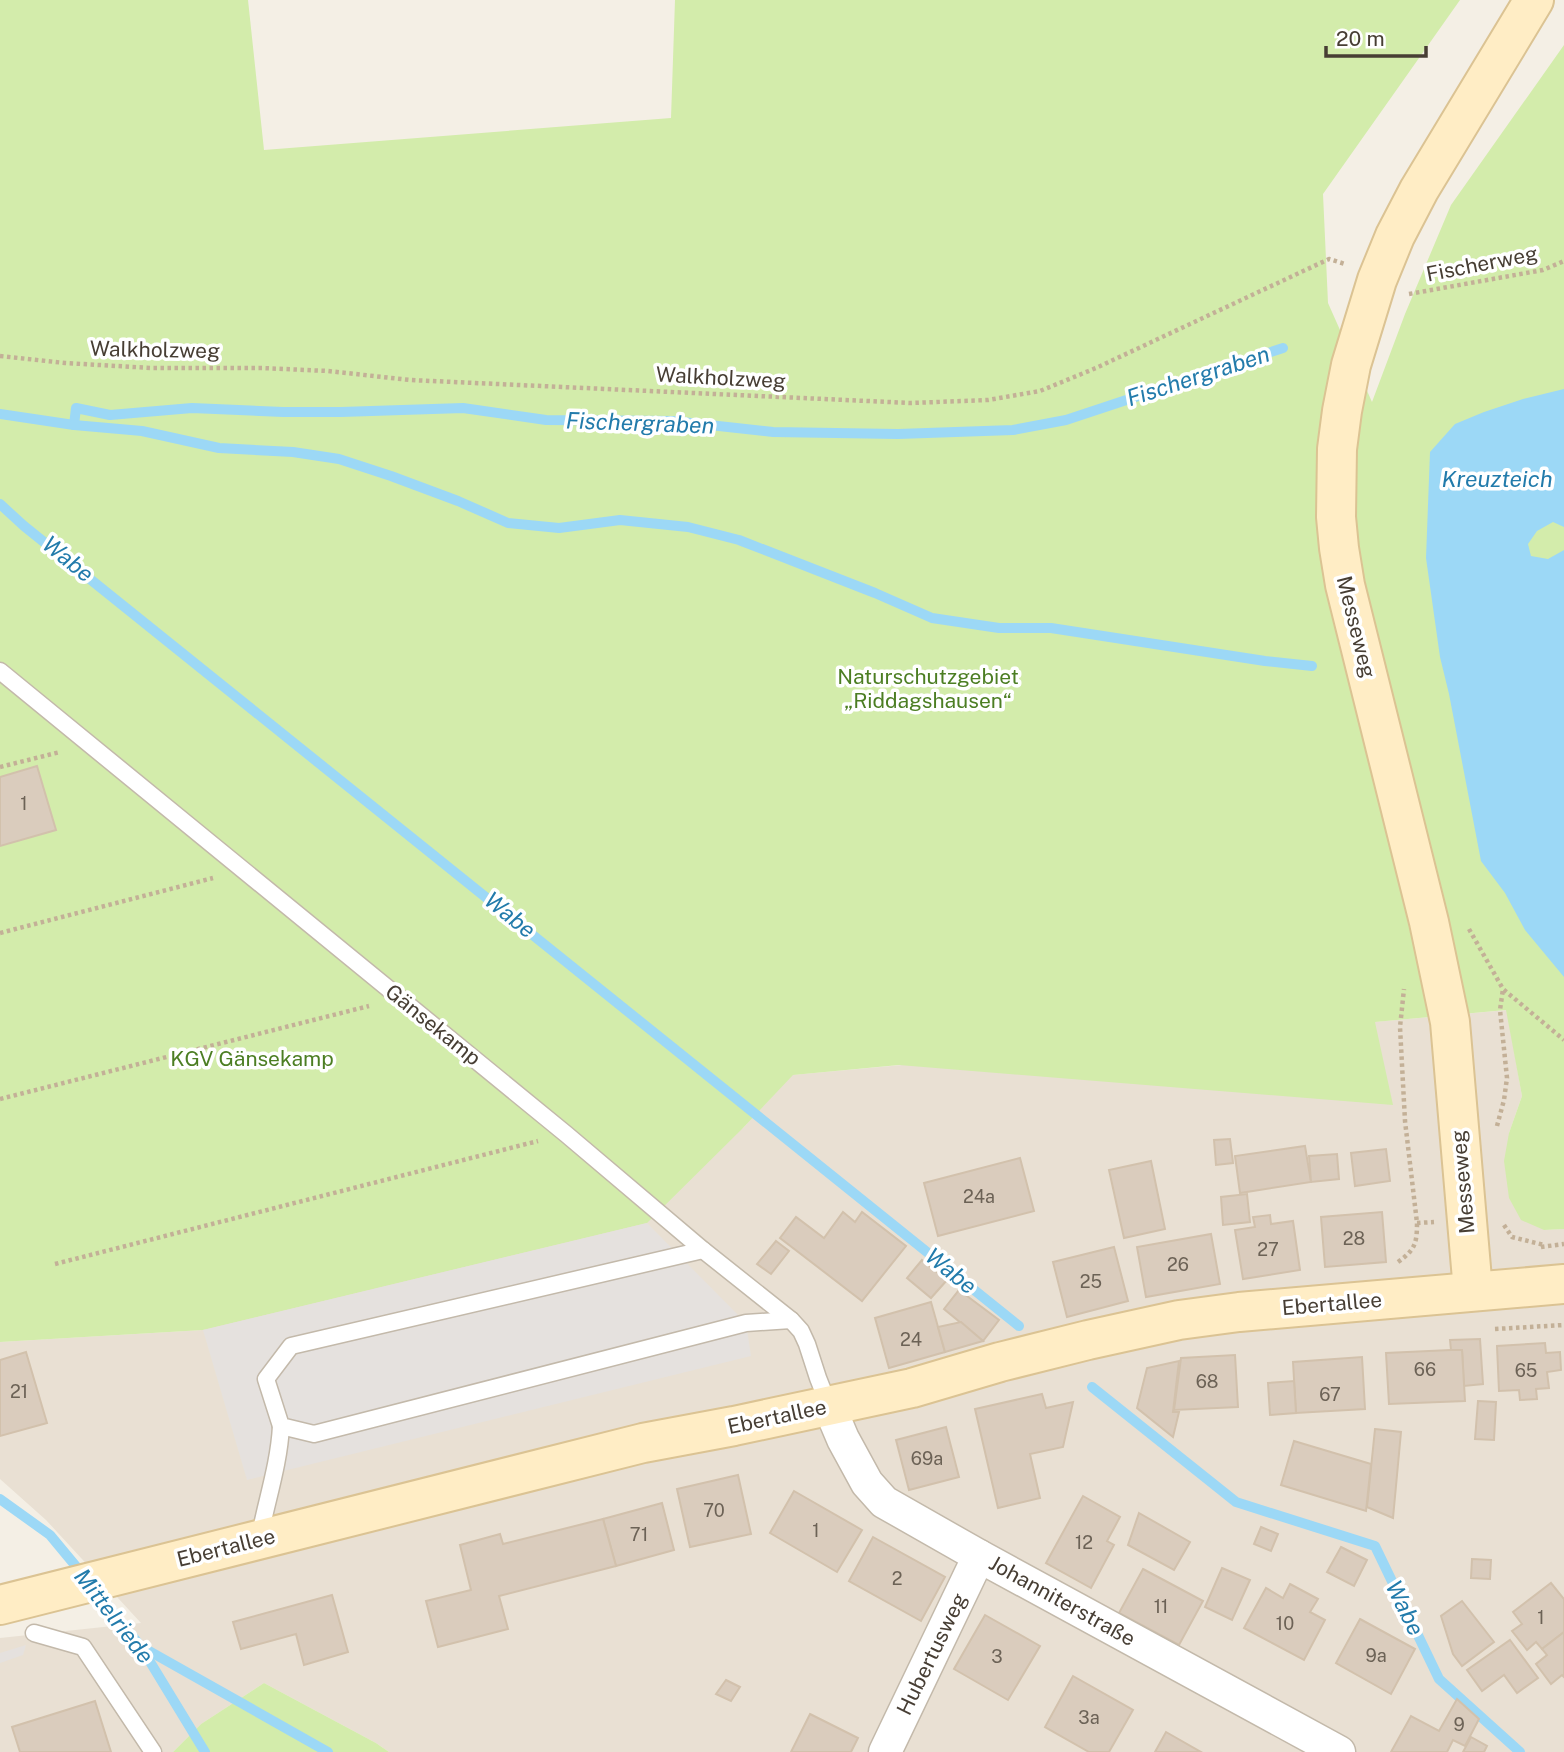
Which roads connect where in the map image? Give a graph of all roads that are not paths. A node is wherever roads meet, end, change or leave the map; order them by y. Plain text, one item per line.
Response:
1 (1534, 0) edge
2 (0, 671) edge
3 (704, 1250) junction
4 (1564, 1284) edge
5 (1473, 1291) junction
6 (791, 1320) junction
7 (829, 1406) junction
8 (281, 1426) junction
9 (259, 1541) junction
10 (979, 1556) junction
11 (0, 1605) edge
12 (34, 1633) dead end
13 (153, 1752) edge
14 (884, 1752) edge
15 (1339, 1752) edge

1 - 5 main road, Messeweg
2 - 3 lane, Gänsekamp
3 - 6 lane, Gänsekamp
3 - 8 lane
4 - 5 main road, Ebertallee
5 - 7 main road, Ebertallee
6 - 7 lane, Gänsekamp
6 - 8 lane
7 - 9 main road, Ebertallee
7 - 10 street, Johanniterstraße
8 - 9 lane
9 - 11 main road, Ebertallee
10 - 14 street, Hubertusweg
10 - 15 street, Johanniterstraße
12 - 13 lane

